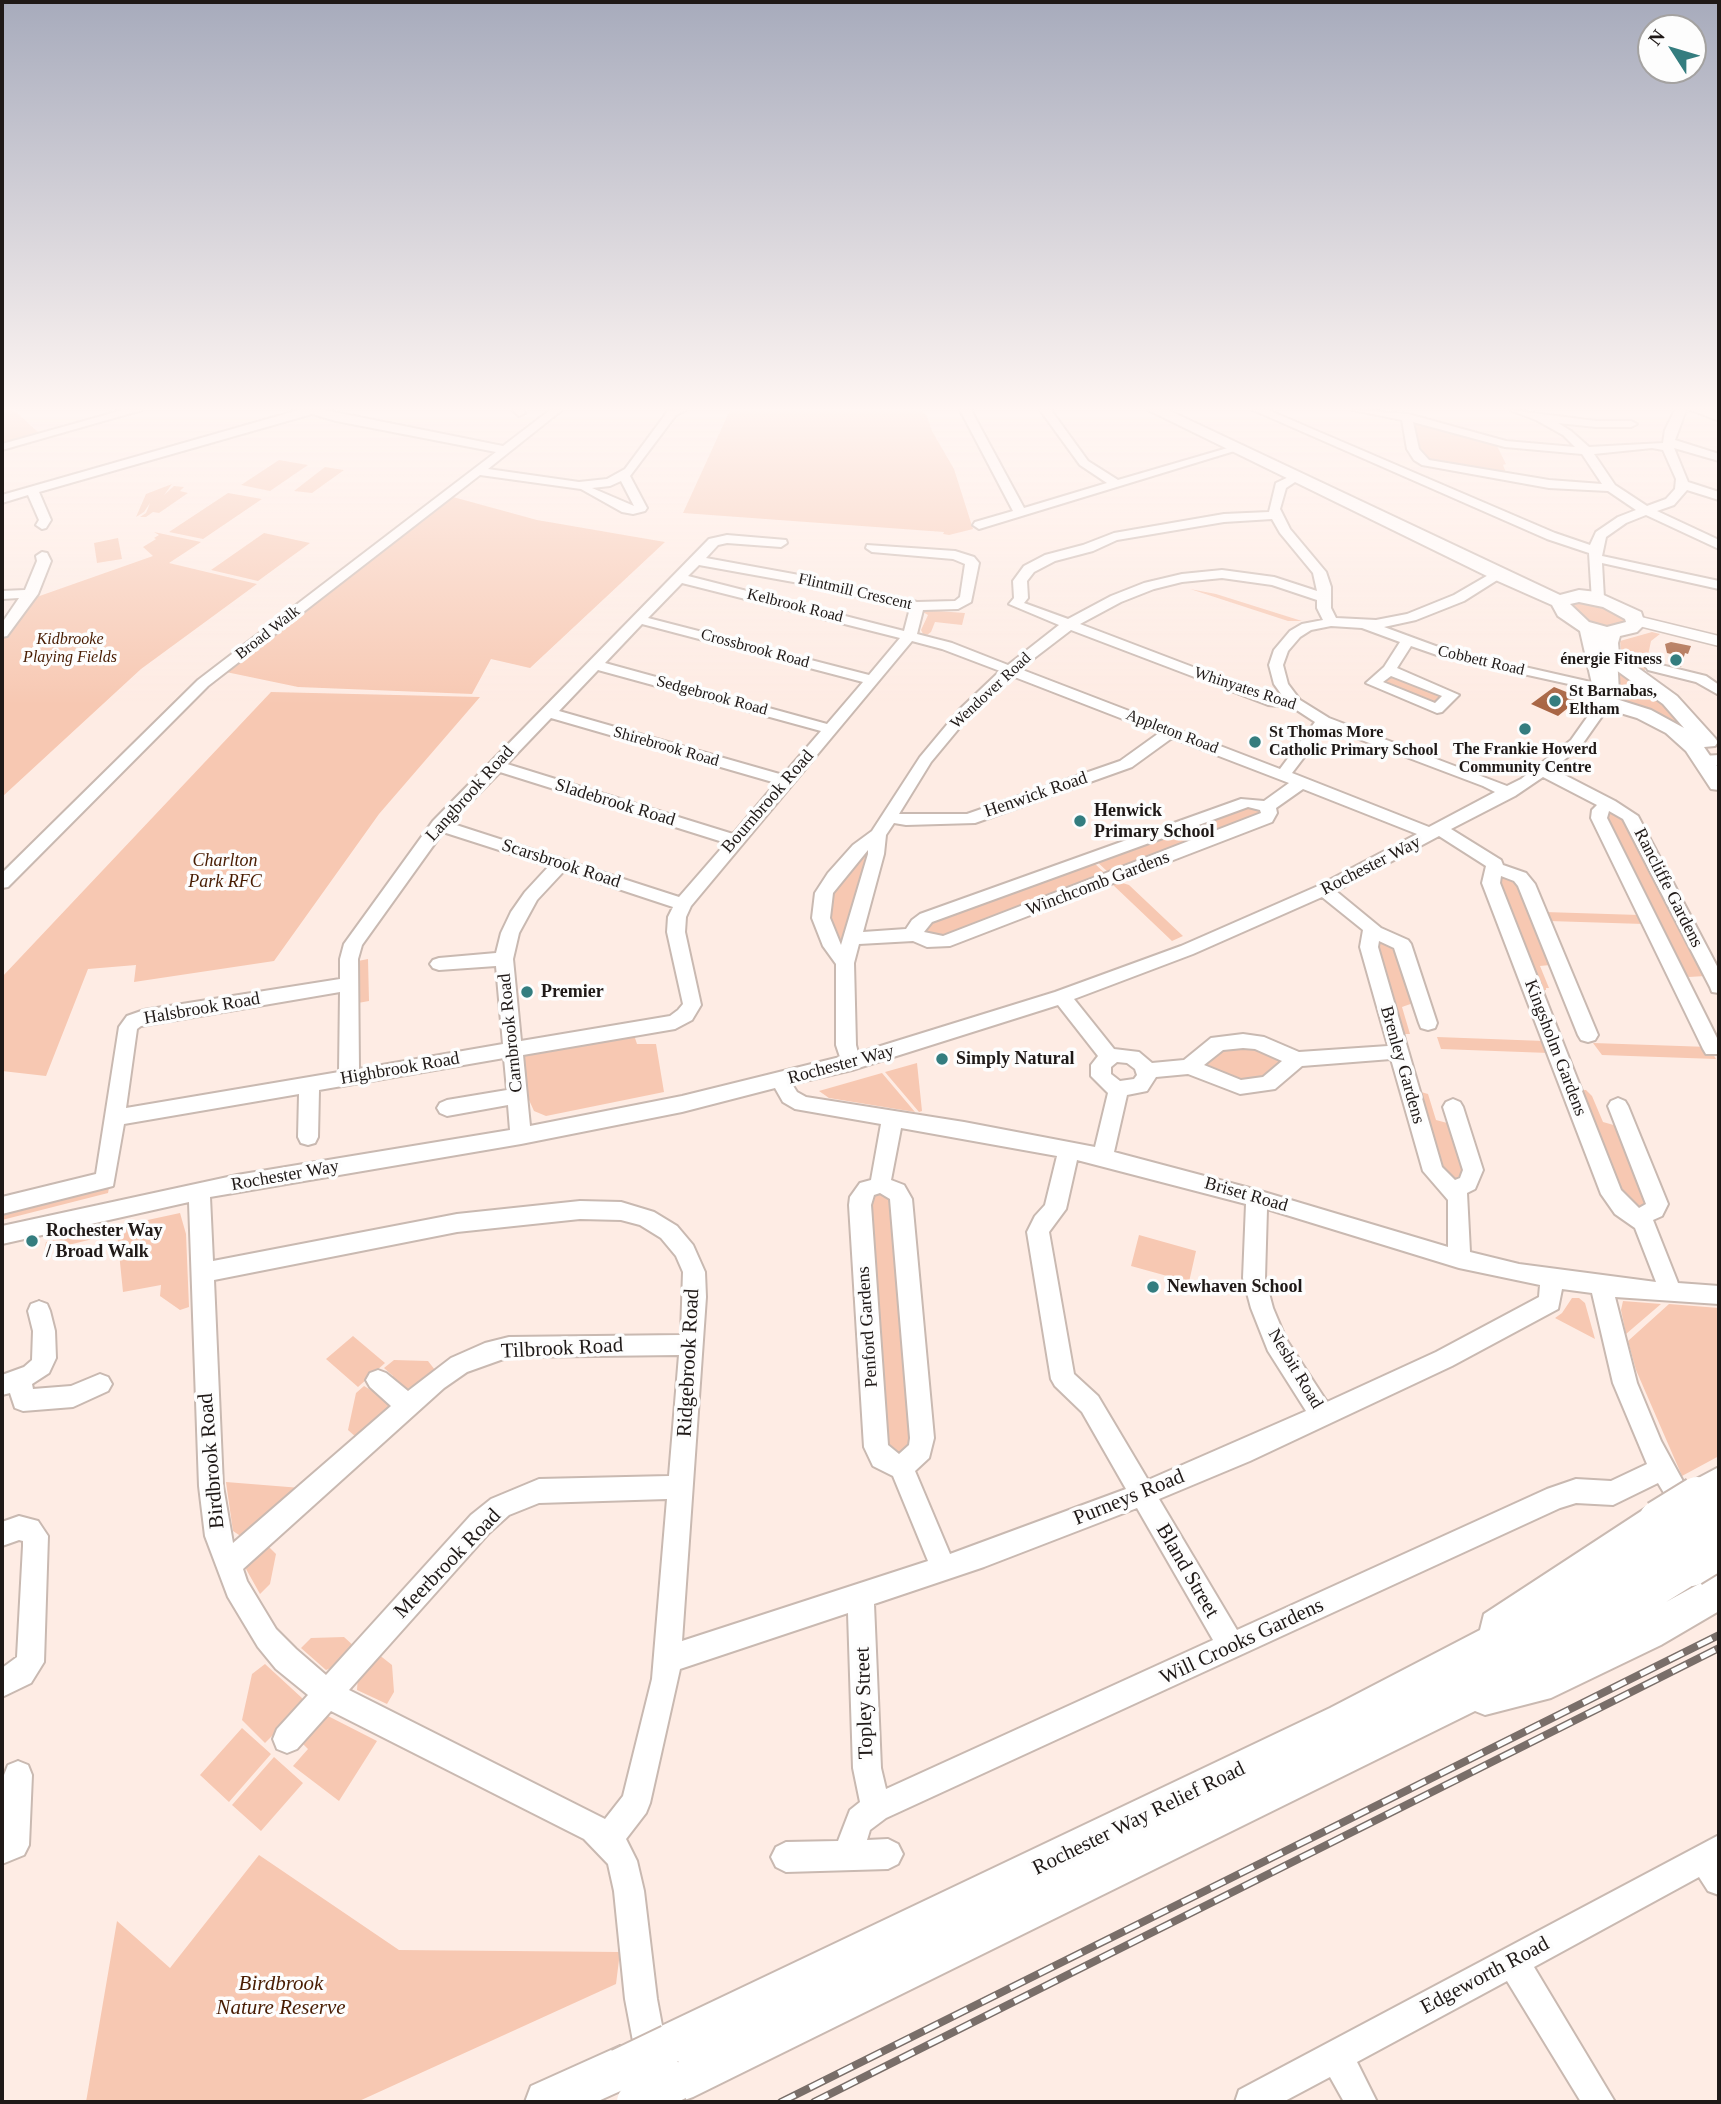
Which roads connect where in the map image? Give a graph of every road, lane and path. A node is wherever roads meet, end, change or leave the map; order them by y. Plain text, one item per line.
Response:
1 (41, 508) edge
2 (430, 508) edge
3 (1017, 508) edge
4 (1035, 508) edge
5 (1274, 508) edge
6 (1359, 508) edge
7 (1486, 508) edge
8 (1641, 508) edge
9 (1653, 508) edge
10 (1645, 511) junction
11 (1022, 512) junction
12 (1276, 515) junction
13 (42, 525) dead end
14 (979, 525) dead end
15 (781, 543) dead end
16 (1719, 545) edge
17 (872, 548) dead end
18 (1595, 554) junction
19 (42, 556) dead end
20 (696, 560) junction
21 (1497, 574) junction
22 (679, 578) junction
23 (1719, 585) edge
24 (31, 594) junction
25 (2, 595) edge
26 (1324, 598) junction
27 (1597, 598) junction
28 (1561, 602) junction
29 (917, 606) junction
30 (638, 619) junction
31 (1637, 621) junction
32 (1331, 622) junction
33 (1068, 625) junction
34 (1366, 625) junction
35 (1589, 629) junction
36 (1612, 633) junction
37 (2, 634) edge
38 (910, 635) junction
39 (1719, 641) edge
40 (1407, 642) junction
41 (1042, 644) joint
42 (1610, 656) junction
43 (594, 664) junction
44 (1010, 670) junction
45 (1389, 670) dead end
46 (1654, 678) junction
47 (872, 680) junction
48 (1719, 691) edge
49 (1601, 695) junction
50 (1295, 702) junction
51 (547, 712) junction
52 (1324, 721) junction
53 (830, 729) junction
54 (1171, 732) junction
55 (1714, 760) edge
56 (495, 765) junction
57 (1544, 771) junction
58 (1283, 775) junction
59 (786, 781) junction
60 (1302, 782) junction
61 (1719, 784) edge
62 (1509, 793) junction
63 (1609, 804) junction
64 (1267, 806) junction
65 (889, 817) junction
66 (439, 825) junction
67 (1436, 833) junction
68 (878, 835) junction
69 (735, 840) junction
70 (561, 864) junction
71 (1496, 868) junction
72 (2, 883) edge
73 (1325, 890) junction
74 (683, 904) junction
75 (1373, 932) junction
76 (916, 935) junction
77 (853, 938) junction
78 (504, 959) junction
79 (845, 963) junction
80 (439, 964) dead end
81 (1679, 980) junction
82 (348, 984) junction
83 (1718, 984) edge
84 (1062, 997) junction
85 (685, 1015) joint
86 (1428, 1023) dead end
87 (1588, 1035) dead end
88 (1713, 1049) dead end
89 (511, 1050) junction
90 (1398, 1052) junction
91 (1110, 1057) junction
92 (1297, 1059) junction
93 (852, 1063) junction
94 (1189, 1067) junction
95 (1146, 1070) junction
96 (349, 1077) junction
97 (781, 1081) junction
98 (309, 1085) junction
99 (1119, 1089) junction
100 (517, 1096) junction
101 (1618, 1106) dead end
102 (1453, 1107) dead end
103 (447, 1108) dead end
104 (114, 1118) junction
105 (892, 1119) junction
106 (521, 1136) junction
107 (308, 1137) dead end
108 (1069, 1149) junction
109 (1103, 1157) junction
110 (880, 1185) junction
111 (1454, 1190) junction
112 (199, 1191) junction
113 (1257, 1198) junction
114 (2, 1205) edge
115 (1638, 1218) junction
116 (2, 1235) edge
117 (1459, 1259) junction
118 (201, 1273) junction
119 (1551, 1279) junction
120 (1601, 1286) junction
121 (1671, 1293) junction
122 (1719, 1295) edge
123 (39, 1311) dead end
124 (691, 1345) junction
125 (378, 1380) dead end
126 (10, 1382) edge
127 (100, 1384) dead end
128 (408, 1405) junction
129 (1324, 1416) junction
130 (901, 1466) junction
131 (681, 1488) junction
132 (1143, 1494) junction
133 (1697, 1527) edge
134 (2, 1534) edge
135 (226, 1566) junction
136 (944, 1569) junction
137 (861, 1596) junction
138 (1232, 1647) junction
139 (669, 1658) junction
140 (2, 1683) edge
141 (1443, 1688) junction
142 (327, 1694) junction
143 (287, 1739) dead end
144 (18, 1775) dead end
145 (876, 1808) junction
146 (607, 1840) junction
147 (2, 1849) edge
148 (888, 1854) dead end
149 (852, 1856) junction
150 (786, 1857) dead end
151 (1714, 1863) edge
152 (1513, 1962) junction
153 (638, 1975) joint
154 (1337, 2056) junction
155 (669, 2076) edge
156 (628, 2085) edge
157 (547, 2102) edge
158 (1251, 2102) edge
159 (1361, 2102) edge
160 (1599, 2102) edge

1 - 13 street
2 - 72 street, Broad Walk
3 - 11 street
4 - 11 street
5 - 12 street
6 - 21 highway
7 - 18 street
8 - 10 street
9 - 10 street
10 - 16 street
10 - 18 street
11 - 14 street
12 - 26 street
12 - 33 street, Whinyates Road
15 - 20 street
17 - 29 street, Flintmill Crescent
18 - 23 street
18 - 27 street
19 - 24 street
20 - 22 street, Langbrook Road
20 - 29 street, Flintmill Crescent
21 - 28 highway
21 - 34 street
22 - 30 street, Langbrook Road
22 - 38 street, Kelbrook Road
24 - 25 street
24 - 37 street
26 - 32 street
26 - 33 street, Wendover Road
27 - 28 highway
27 - 31 highway
28 - 35 highway
29 - 38 street, Bournbrook Road
30 - 43 street, Langbrook Road
30 - 47 street, Crossbrook Road
31 - 36 highway
31 - 39 main road
32 - 34 street
32 - 50 street
33 - 41 street, Wendover Road
33 - 50 street, Whinyates Road
34 - 40 street, Cobbett Road
35 - 36 highway
35 - 49 highway
36 - 42 highway, Rochester Way
38 - 44 street, Appleton Road
38 - 47 street, Bournbrook Road
40 - 45 street
40 - 49 street, Cobbett Road
41 - 44 street, Wendover Road
42 - 46 highway
42 - 49 street, Rochester Way
43 - 51 street, Langbrook Road
43 - 53 street, Sedgebrook Road
44 - 54 street, Appleton Road
44 - 65 street, Wendover Road
46 - 48 street
46 - 55 highway
47 - 53 street, Bournbrook Road
49 - 55 highway
49 - 57 street, Rochester Way
50 - 52 street, Whinyates Road
51 - 56 street, Langbrook Road
51 - 59 street, Shirebrook Road
52 - 58 street
52 - 62 street, Whinyates Road
53 - 59 street, Bournbrook Road
54 - 58 street, Appleton Road
54 - 65 street, Henwick Road
55 - 61 highway
56 - 66 street, Langbrook Road
56 - 69 street, Sladebrook Road
57 - 62 street, Rochester Way
57 - 63 street, Rancliffe Gardens
58 - 60 street, Appleton Road
59 - 69 street, Bournbrook Road
60 - 64 street, Winchcomb Gardens
60 - 67 street, Appleton Road
62 - 67 street, Rochester Way
63 - 81 street, Rancliffe Gardens
63 - 83 street, Rancliffe Gardens
64 - 76 street, Winchcomb Gardens
64 - 76 street, Winchcomb Gardens
65 - 68 street, Wendover Road
66 - 70 street, Scarsbrook Road
66 - 82 street, Langbrook Road
67 - 71 street, Kingsholm Gardens
67 - 73 street, Rochester Way
68 - 77 street, Wendover Road
68 - 79 street, Wendover Road
69 - 74 street, Bournbrook Road
70 - 74 street, Scarsbrook Road
70 - 78 street, Carnbrook Road
71 - 87 street, Kingsholm Gardens
71 - 115 street, Kingsholm Gardens
73 - 75 street, Brenley Gardens
73 - 84 street, Rochester Way
74 - 85 street
75 - 86 street, Brenley Gardens
75 - 90 street, Brenley Gardens
76 - 77 street, Winchcomb Gardens
77 - 79 street, Wendover Road
78 - 80 street
78 - 89 street, Carnbrook Road
79 - 93 street, Wendover Road
81 - 83 street, Rancliffe Gardens
81 - 88 street, Rancliffe Gardens
82 - 96 street, Langbrook Road
82 - 104 street, Halsbrook Road
84 - 91 street
84 - 93 street, Rochester Way
85 - 89 street, Highbrook Road
89 - 96 street, Highbrook Road
89 - 100 street, Carnbrook Road
90 - 92 street
90 - 111 street, Brenley Gardens
91 - 95 street
91 - 99 street
92 - 94 street
92 - 94 street
93 - 97 street, Rochester Way
94 - 95 street
95 - 99 street
96 - 98 street, Highbrook Road
97 - 105 street, Briset Road
97 - 106 street, Rochester Way
98 - 104 street, Highbrook Road
98 - 107 street
99 - 109 street
100 - 103 street
100 - 106 street, Carnbrook Road
101 - 115 street
102 - 111 street
104 - 114 street, Halsbrook Road
105 - 108 street, Briset Road
105 - 110 street, Penford Gardens
106 - 112 street, Rochester Way
108 - 109 street, Briset Road
108 - 132 street, Bland Street
109 - 113 street, Briset Road
110 - 130 street
110 - 130 street, Penford Gardens
111 - 117 street
112 - 116 street, Rochester Way
112 - 118 street, Birdbrook Road
113 - 117 street, Briset Road
113 - 129 street, Nesbit Road
115 - 121 street, Kingsholm Gardens
117 - 119 street, Briset Road
118 - 124 street, Ridgebrook Road
118 - 135 street, Birdbrook Road
119 - 120 street, Briset Road
119 - 129 street, Purneys Road
120 - 121 street, Briset Road
120 - 133 street
121 - 122 street, Briset Road
123 - 126 street
124 - 128 street, Tilbrook Road
124 - 131 street, Ridgebrook Road
125 - 128 street
126 - 127 street
128 - 135 street, Tilbrook Road
129 - 132 street, Purneys Road
130 - 136 street, Penford Gardens
131 - 139 street, Ridgebrook Road
131 - 142 street, Meerbrook Road
132 - 136 street, Purneys Road
132 - 138 street, Bland Street
133 - 138 street, Will Crooks Gardens
133 - 141 highway, Rochester Way Relief Road
133 - 141 highway
134 - 140 street
135 - 142 street, Birdbrook Road
136 - 137 street, Purneys Road
137 - 139 street, Purneys Road
137 - 145 street, Topley Street
138 - 145 street, Will Crooks Gardens
139 - 146 street, Ridgebrook Road
141 - 155 highway, Rochester Way Relief Road
142 - 143 street
142 - 146 street, Birdbrook Road
144 - 147 street
145 - 149 street, Will Crooks Gardens
146 - 153 street, Birdbrook Road
148 - 149 street
149 - 150 street
151 - 152 street, Edgeworth Road
152 - 154 street, Edgeworth Road
152 - 160 street
153 - 155 street
154 - 158 street, Edgeworth Road
154 - 159 street
155 - 156 highway, Rochester Way Relief Road, bridge
156 - 157 highway, Rochester Way Relief Road

